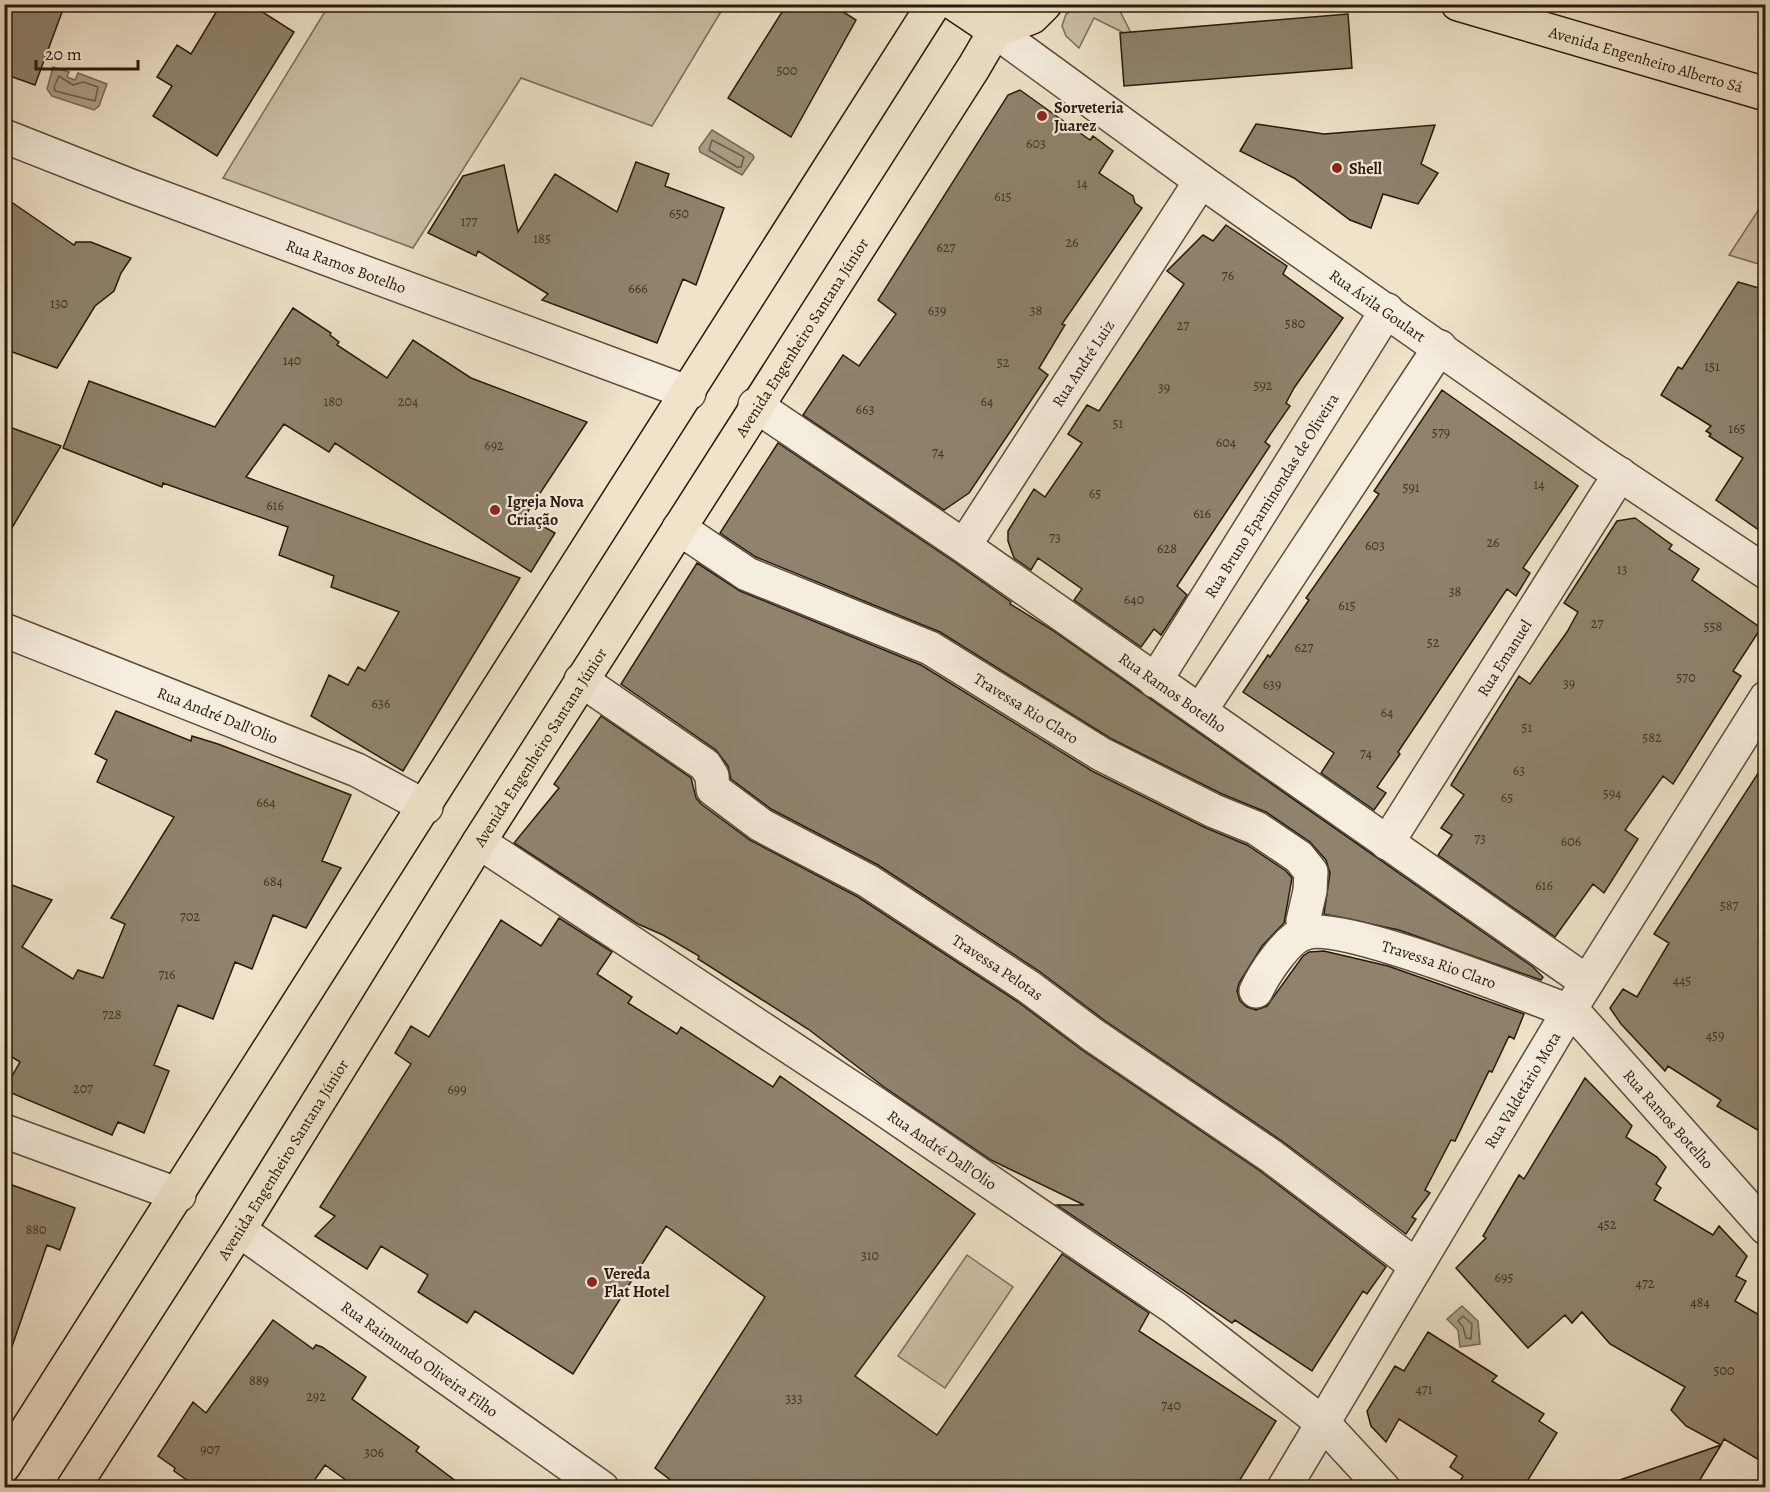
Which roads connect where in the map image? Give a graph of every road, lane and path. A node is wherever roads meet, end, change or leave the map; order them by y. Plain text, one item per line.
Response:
1 (1045, 4) edge
2 (1458, 4) edge
3 (932, 8) edge
4 (999, 18) edge
5 (1766, 94) edge
6 (4, 136) edge
7 (1201, 181) junction
8 (1387, 310) junction
9 (1440, 347) junction
10 (688, 393) junction
11 (755, 405) junction
12 (1620, 474) junction
13 (679, 528) junction
14 (964, 546) junction
15 (1766, 572) edge
16 (4, 630) edge
17 (581, 680) junction
18 (1155, 681) junction
19 (1766, 698) edge
20 (1200, 711) junction
21 (426, 807) junction
22 (479, 842) junction
23 (1387, 843) junction
24 (1304, 933) junction
25 (1256, 991) dead end
26 (1576, 1001) junction
27 (4, 1131) edge
28 (179, 1195) junction
29 (1766, 1228) edge
30 (239, 1230) junction
31 (1415, 1264) junction
32 (1324, 1424) junction
33 (4, 1466) edge
34 (73, 1488) edge
35 (602, 1488) edge
36 (1284, 1488) edge
37 (1383, 1488) edge

1 - 4 main road
2 - 5 main road, Avenida Engenheiro Alberto Sá
3 - 4 main road
3 - 10 main road
4 - 7 street, Rua Ávila Goulart
4 - 11 main road, Avenida Engenheiro Santana Júnior
6 - 10 street, Rua Ramos Botelho
7 - 8 street, Rua Ávila Goulart
7 - 14 street, Rua André Luiz
8 - 9 street, Rua Ávila Goulart
8 - 18 street, Rua Bruno Epaminondas de Oliveira
9 - 12 street, Rua Ávila Goulart
9 - 20 street
10 - 21 main road
11 - 13 main road, Avenida Engenheiro Santana Júnior
11 - 14 street, Rua Ramos Botelho
12 - 15 street, Rua Ávila Goulart
12 - 23 street, Rua Emanuel
13 - 17 main road, Avenida Engenheiro Santana Júnior
13 - 24 street, Travessa Rio Claro
14 - 18 street, Rua Ramos Botelho
16 - 21 street, Rua André Dall'Olio
17 - 22 main road, Avenida Engenheiro Santana Júnior
17 - 31 street, Travessa Pelotas
18 - 20 street, Rua Ramos Botelho
19 - 26 street, Rua Valdetário Mota
20 - 23 street, Rua Ramos Botelho
21 - 28 main road
22 - 30 main road, Avenida Engenheiro Santana Júnior
22 - 32 street, Rua André Dall'Olio
23 - 26 street, Rua Ramos Botelho
24 - 25 street
24 - 26 street, Travessa Rio Claro
26 - 29 street, Rua Ramos Botelho
26 - 31 street, Rua Valdetário Mota
27 - 28 street
28 - 33 main road
30 - 34 main road, Avenida Engenheiro Santana Júnior
30 - 35 street, Rua Raimundo Oliveira Filho
31 - 32 street, Rua Valdetário Mota
32 - 36 street, Rua Valdetário Mota
32 - 37 street, Rua André Dall'Olio

